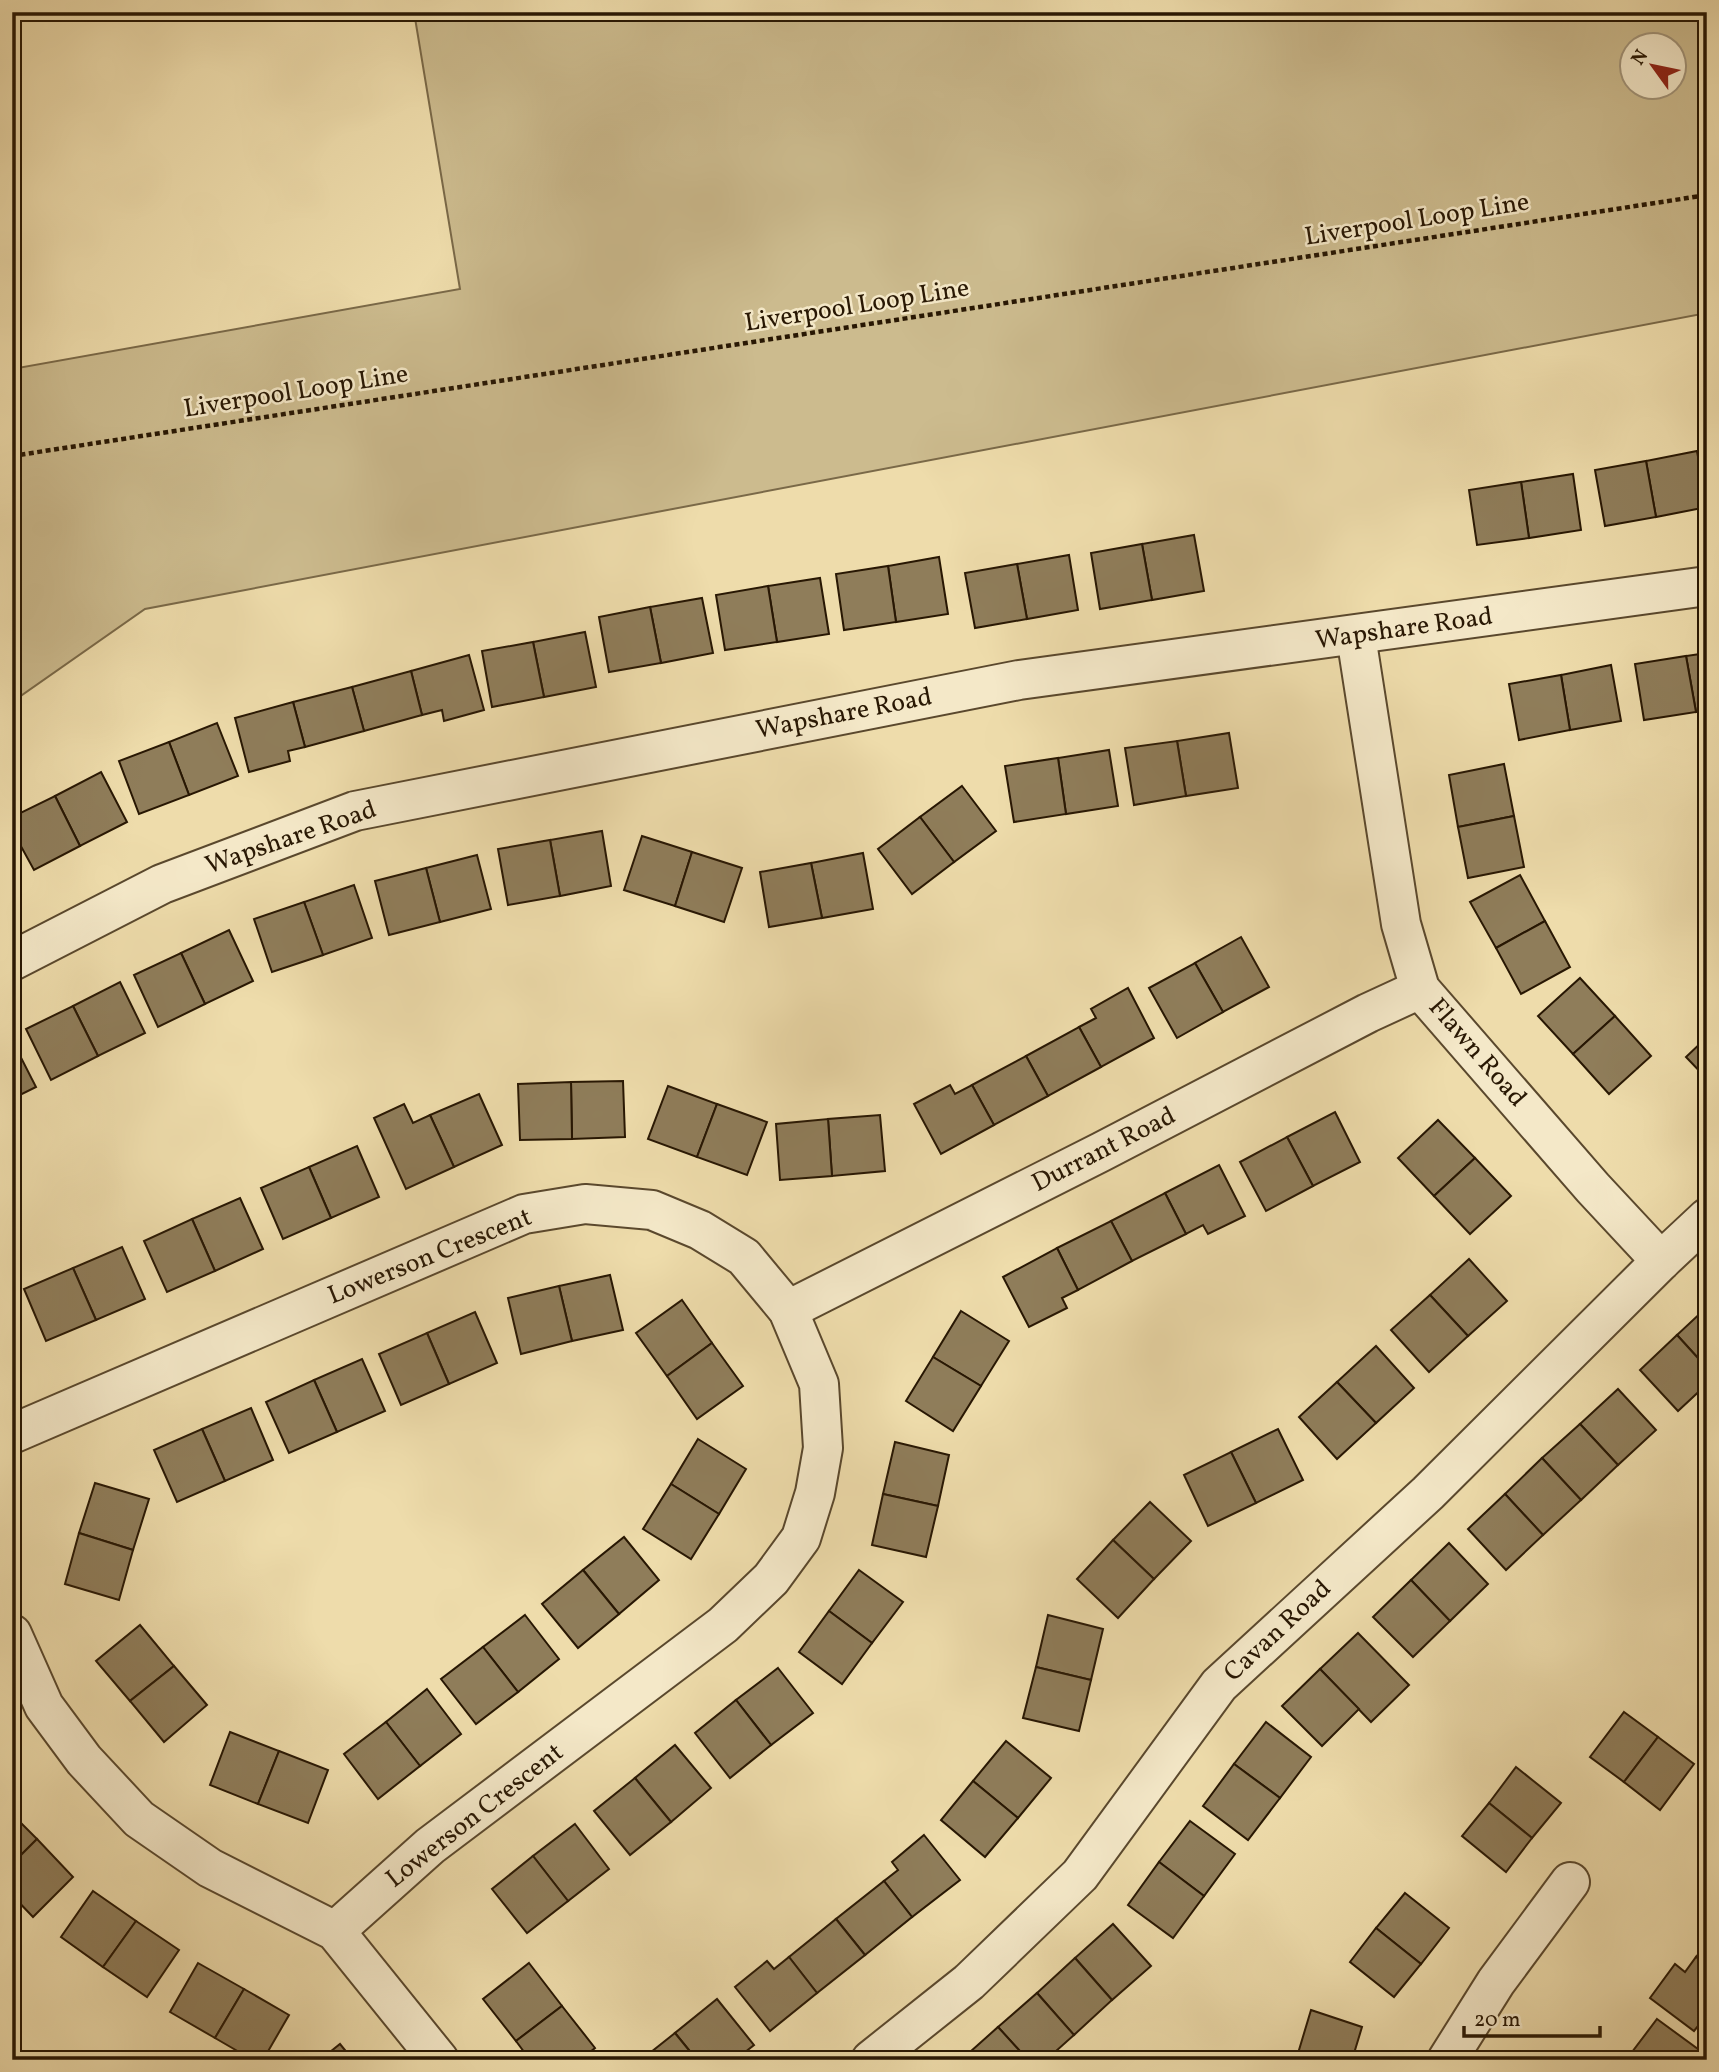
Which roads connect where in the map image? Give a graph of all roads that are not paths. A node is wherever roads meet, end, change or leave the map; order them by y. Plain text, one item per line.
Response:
1 (1707, 586) edge
2 (1356, 636) junction
3 (12, 961) edge
4 (1420, 989) junction
5 (1707, 1218) edge
6 (1661, 1261) junction
7 (788, 1310) junction
8 (12, 1434) edge
9 (12, 1634) edge
10 (1570, 1882) dead end
11 (335, 1931) junction
12 (439, 2060) edge
13 (871, 2060) edge
14 (1447, 2060) edge

1 - 2 street, Wapshare Road
2 - 3 street, Wapshare Road
2 - 4 street, Flawn Road
4 - 6 street, Flawn Road
4 - 7 street, Durrant Road
5 - 6 street, Cavan Road
6 - 13 street, Cavan Road
7 - 8 street, Lowerson Crescent
7 - 11 street, Lowerson Crescent
9 - 11 street
10 - 14 street
11 - 12 street

